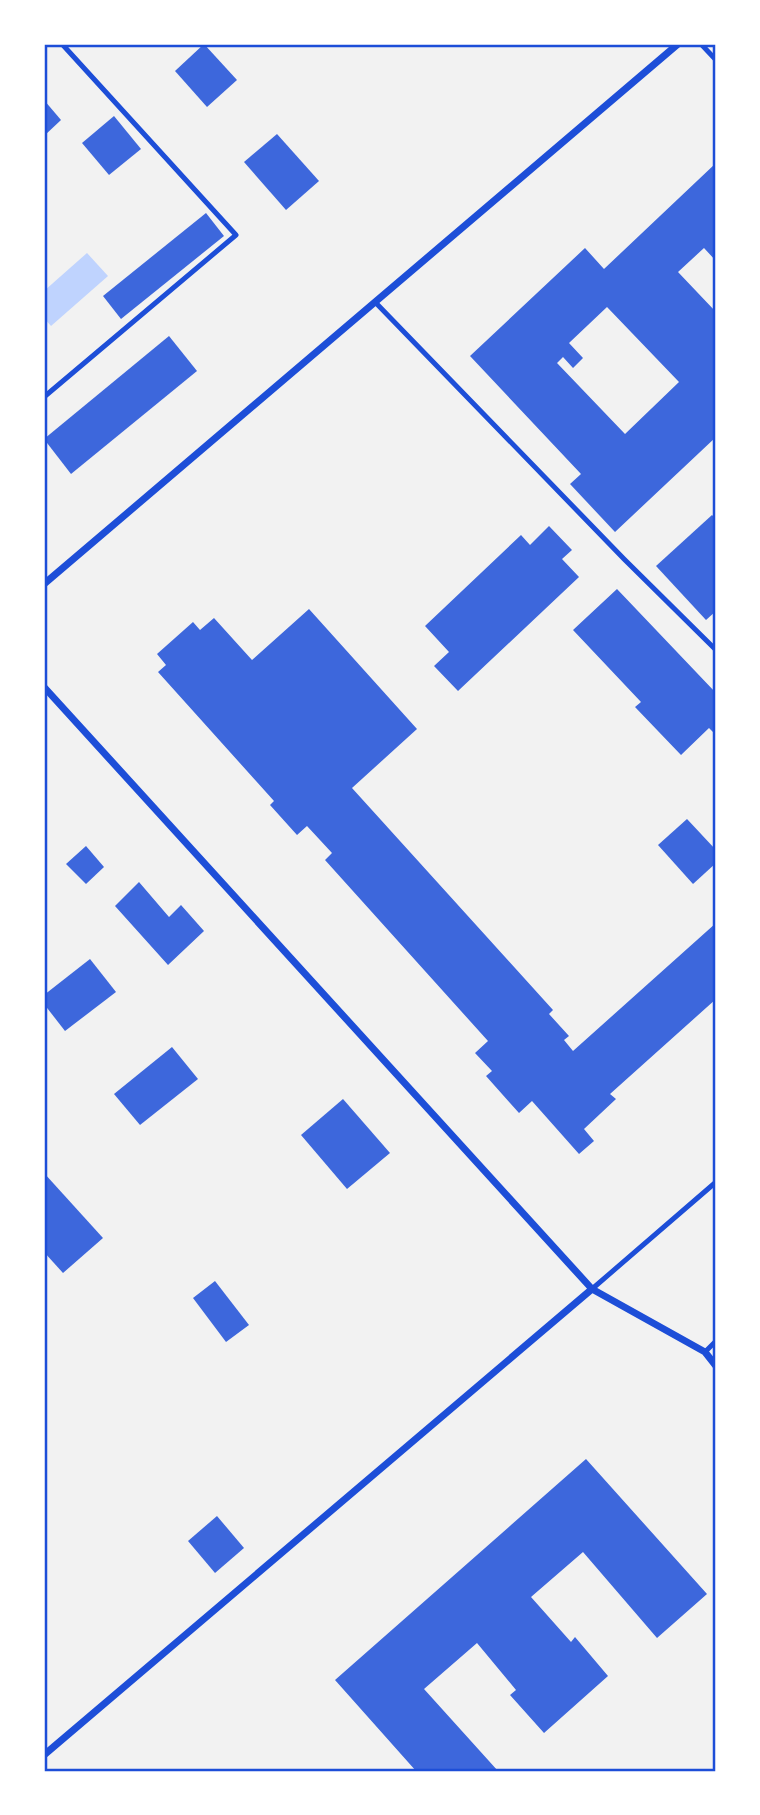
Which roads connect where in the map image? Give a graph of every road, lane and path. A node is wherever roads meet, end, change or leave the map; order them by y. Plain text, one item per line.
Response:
1 (62, 44) edge
2 (678, 44) edge
3 (701, 44) edge
4 (716, 60) edge
5 (375, 302) junction
6 (44, 397) edge
7 (44, 584) edge
8 (716, 650) edge
9 (44, 687) edge
10 (716, 1182) edge
11 (592, 1289) junction
12 (716, 1341) edge
13 (705, 1352) junction
14 (716, 1366) edge
15 (44, 1755) edge

1 - 6 lane
2 - 5 street
3 - 4 lane
5 - 7 street
5 - 8 lane
9 - 11 street
10 - 11 lane
11 - 13 street
11 - 15 street
12 - 13 lane
13 - 14 street

